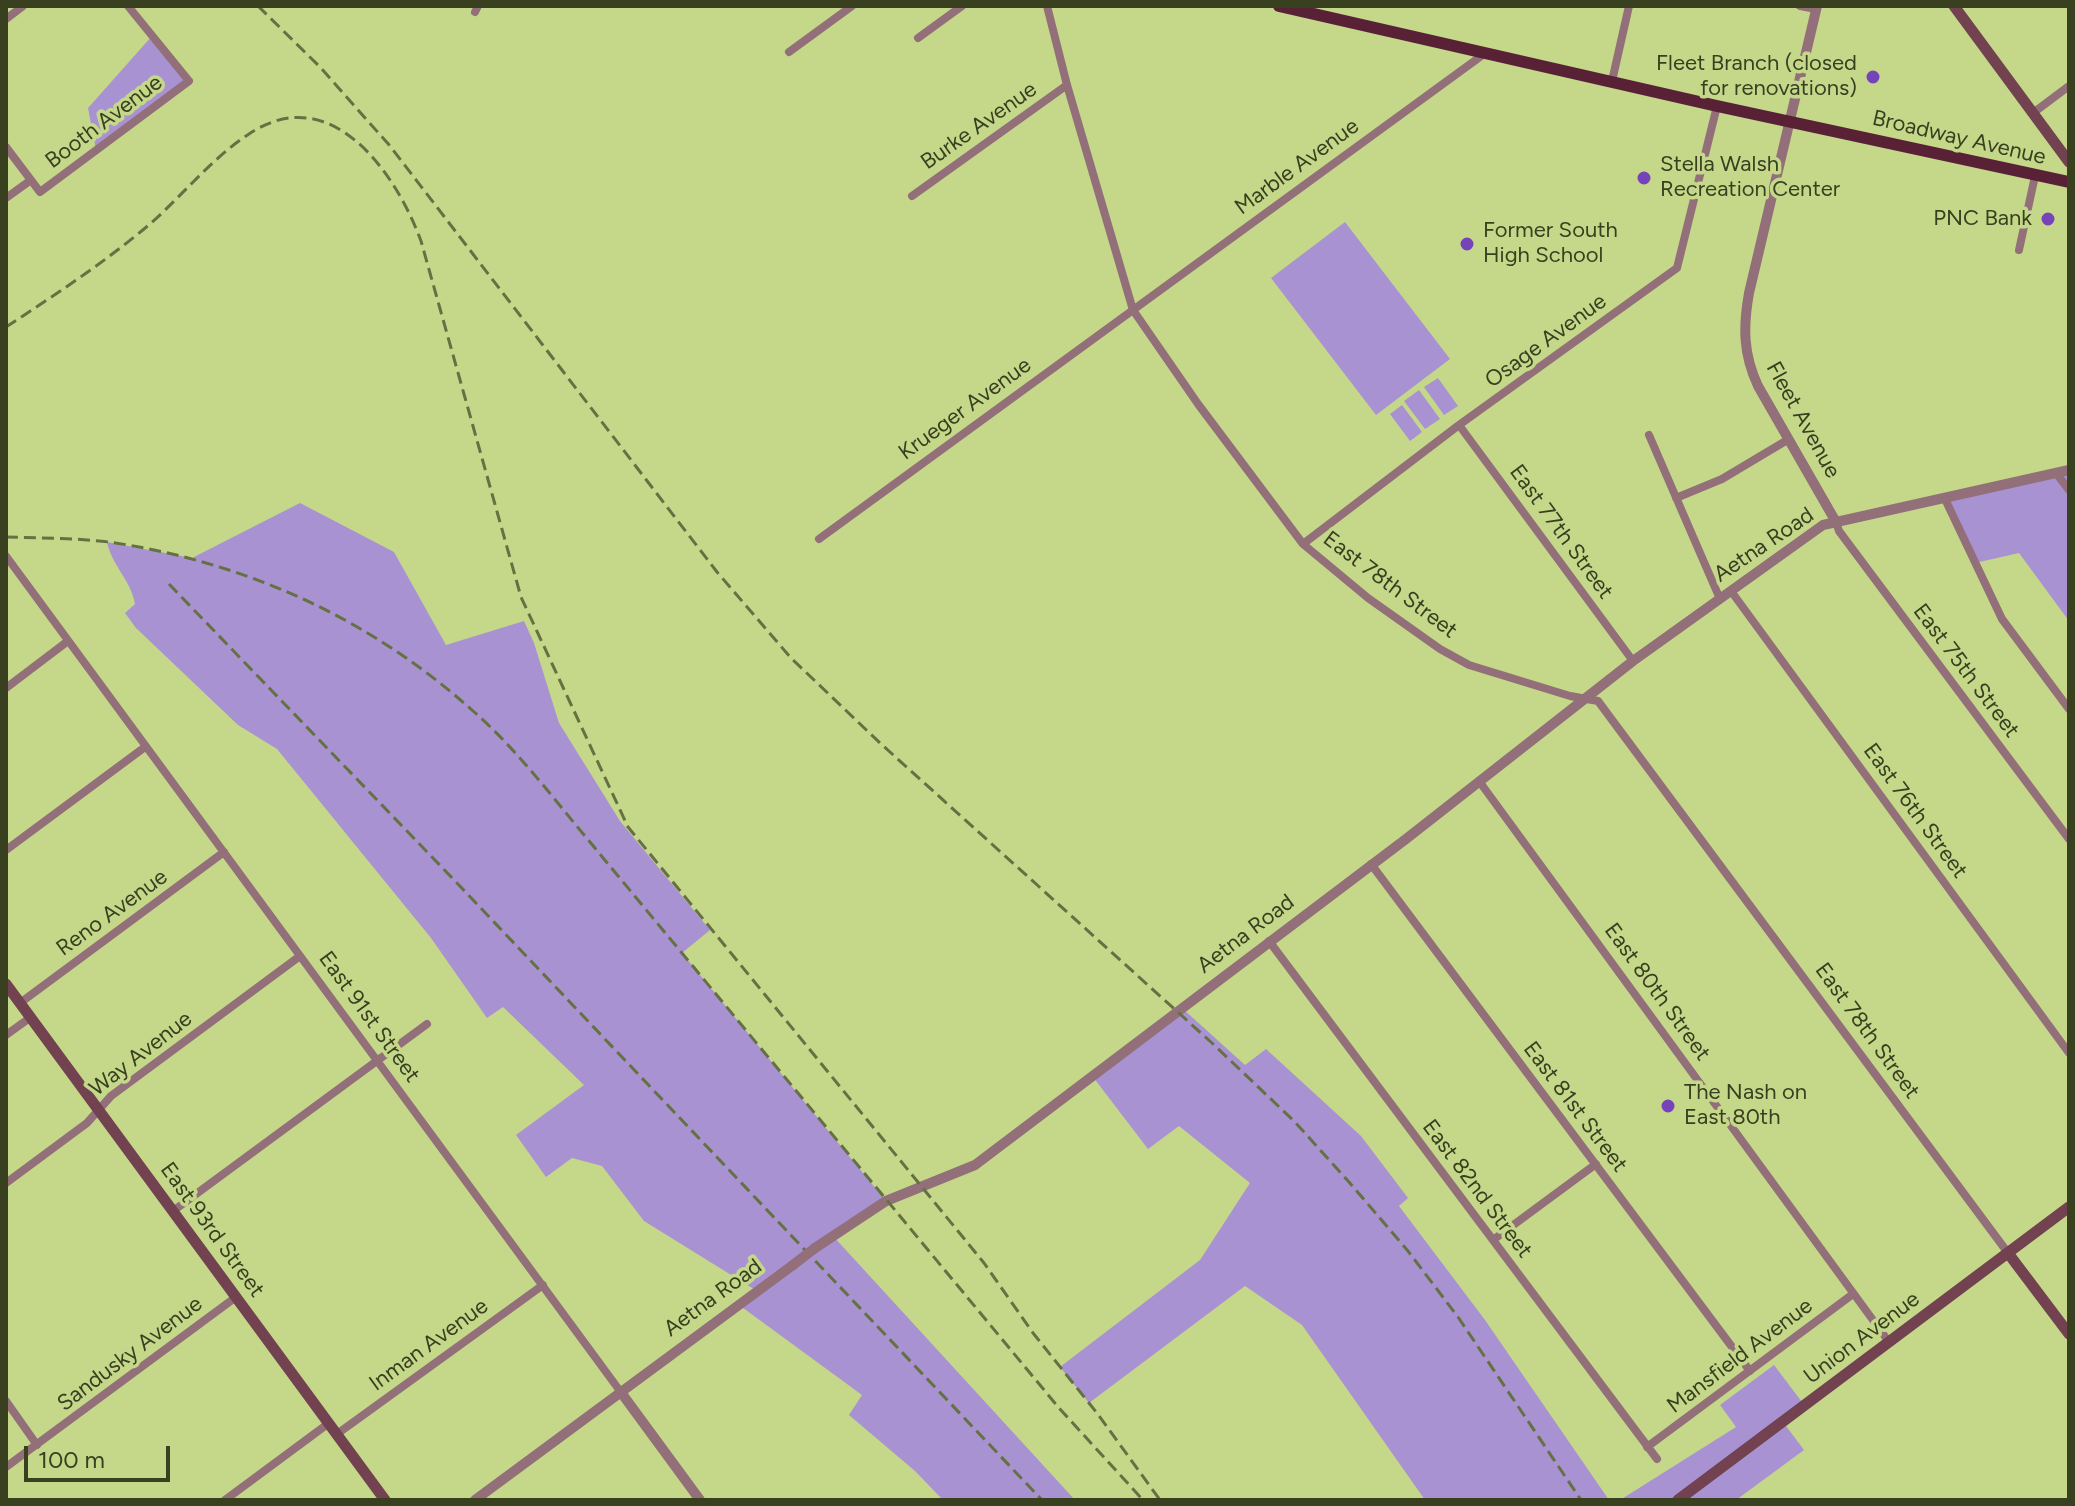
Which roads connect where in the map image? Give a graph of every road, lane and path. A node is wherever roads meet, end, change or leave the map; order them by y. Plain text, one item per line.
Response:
1 (23, 6) edge
2 (128, 6) edge
3 (852, 6) edge
4 (962, 6) edge
5 (1047, 6) edge
6 (1279, 6) edge
7 (1629, 6) edge
8 (1800, 6) edge
9 (1954, 6) edge
10 (1816, 7) edge
11 (6, 19) edge
12 (918, 38) dead end
13 (789, 52) dead end
14 (1484, 54) junction
15 (1612, 81) junction
16 (1067, 85) junction
17 (2069, 86) edge
18 (1717, 106) junction
19 (2033, 113) junction
20 (1788, 121) junction
21 (6, 147) edge
22 (2069, 162) edge
23 (2035, 176) junction
24 (31, 180) junction
25 (2069, 182) edge
26 (912, 196) dead end
27 (6, 198) edge
28 (2019, 250) dead end
29 (1133, 310) junction
30 (1459, 425) junction
31 (1649, 435) dead end
32 (1789, 439) junction
33 (2069, 470) edge
34 (2056, 473) junction
35 (2069, 490) edge
36 (1676, 498) junction
37 (1945, 499) junction
38 (1836, 522) junction
39 (819, 539) dead end
40 (1303, 544) junction
41 (6, 556) edge
42 (1731, 591) junction
43 (1720, 599) junction
44 (68, 641) junction
45 (1633, 661) junction
46 (6, 688) edge
47 (1586, 698) junction
48 (2069, 709) edge
49 (145, 747) junction
50 (1479, 781) junction
51 (2069, 839) edge
52 (6, 850) edge
53 (224, 852) junction
54 (1371, 864) junction
55 (1269, 941) junction
56 (300, 956) junction
57 (6, 984) edge
58 (20, 1003) junction
59 (31, 1017) junction
60 (427, 1024) dead end
61 (6, 1035) edge
62 (2069, 1053) edge
63 (376, 1062) junction
64 (98, 1109) junction
65 (1596, 1164) junction
66 (6, 1183) edge
67 (2069, 1207) edge
68 (173, 1211) junction
69 (1493, 1240) junction
70 (2008, 1253) junction
71 (543, 1285) junction
72 (1853, 1294) junction
73 (236, 1297) junction
74 (2069, 1334) edge
75 (1889, 1342) junction
76 (1750, 1371) junction
77 (620, 1391) junction
78 (6, 1401) edge
79 (329, 1423) junction
80 (337, 1434) junction
81 (37, 1445) junction
82 (1647, 1447) junction
83 (1657, 1459) dead end
84 (6, 1467) edge
85 (225, 1500) edge
86 (385, 1500) edge
87 (475, 1500) edge
88 (700, 1500) edge
89 (1678, 1500) edge

1 - 11 street
2 - 24 street, Booth Avenue
3 - 13 street
4 - 12 street
5 - 16 street, East 78th Street
6 - 14 main road, Broadway Avenue
7 - 15 street
8 - 10 street
9 - 19 main road
10 - 20 street, Fleet Avenue
14 - 15 main road, Broadway Avenue
14 - 29 street, Marble Avenue
15 - 18 main road, Broadway Avenue
16 - 26 street, Burke Avenue
16 - 29 street, East 78th Street
17 - 19 street
18 - 20 main road, Broadway Avenue
18 - 30 street, Osage Avenue
19 - 22 main road
20 - 23 main road, Broadway Avenue
20 - 32 street, Fleet Avenue
21 - 24 street
23 - 25 main road, Broadway Avenue
23 - 28 street
24 - 27 street, Booth Avenue
29 - 39 street, Krueger Avenue
29 - 40 street, East 78th Street
30 - 40 street, Osage Avenue
30 - 45 street, East 77th Street
31 - 36 street
32 - 36 street
32 - 38 street, Fleet Avenue
33 - 34 street, Aetna Road
34 - 35 street
34 - 37 street, Aetna Road
36 - 43 street
37 - 38 street, Aetna Road
37 - 48 street
38 - 42 street, Aetna Road
38 - 51 street, East 75th Street
40 - 47 street, East 78th Street
41 - 44 street, East 91st Street
42 - 43 street, Aetna Road
42 - 62 street, East 76th Street
43 - 45 street, Aetna Road
44 - 46 street
44 - 49 street, East 91st Street
45 - 47 street, Aetna Road
47 - 50 street, Aetna Road
47 - 70 street, East 78th Street
49 - 52 street
49 - 53 street, East 91st Street
50 - 54 street, Aetna Road
50 - 72 street, East 80th Street
53 - 56 street, East 91st Street
53 - 58 street, Reno Avenue
54 - 55 street, Aetna Road
54 - 65 street, East 81st Street
55 - 69 street, East 82nd Street
55 - 77 street, Aetna Road, bridge
56 - 63 street, East 91st Street
56 - 64 street, Way Avenue
57 - 58 main road, East 93rd Street
58 - 59 main road, East 93rd Street
59 - 61 street
59 - 64 main road, East 93rd Street
60 - 63 street
63 - 68 street
63 - 71 street, East 91st Street
64 - 66 street, Way Avenue
64 - 68 main road, East 93rd Street
65 - 69 street
65 - 76 street, East 81st Street
67 - 70 main road, Union Avenue
68 - 73 main road, East 93rd Street
69 - 82 street, East 82nd Street
70 - 74 main road, East 78th Street
70 - 75 main road, Union Avenue
71 - 77 street, East 91st Street
71 - 80 street, Inman Avenue
72 - 75 street, East 80th Street
72 - 76 street, Mansfield Avenue
73 - 79 main road, East 93rd Street
73 - 81 street, Sandusky Avenue
75 - 89 main road, Union Avenue
76 - 82 street, Mansfield Avenue
77 - 87 street, Aetna Road
77 - 88 street, East 91st Street
78 - 81 street
79 - 80 main road, East 93rd Street
79 - 85 street
80 - 86 main road, East 93rd Street
81 - 84 street, Sandusky Avenue
82 - 83 street, East 82nd Street

